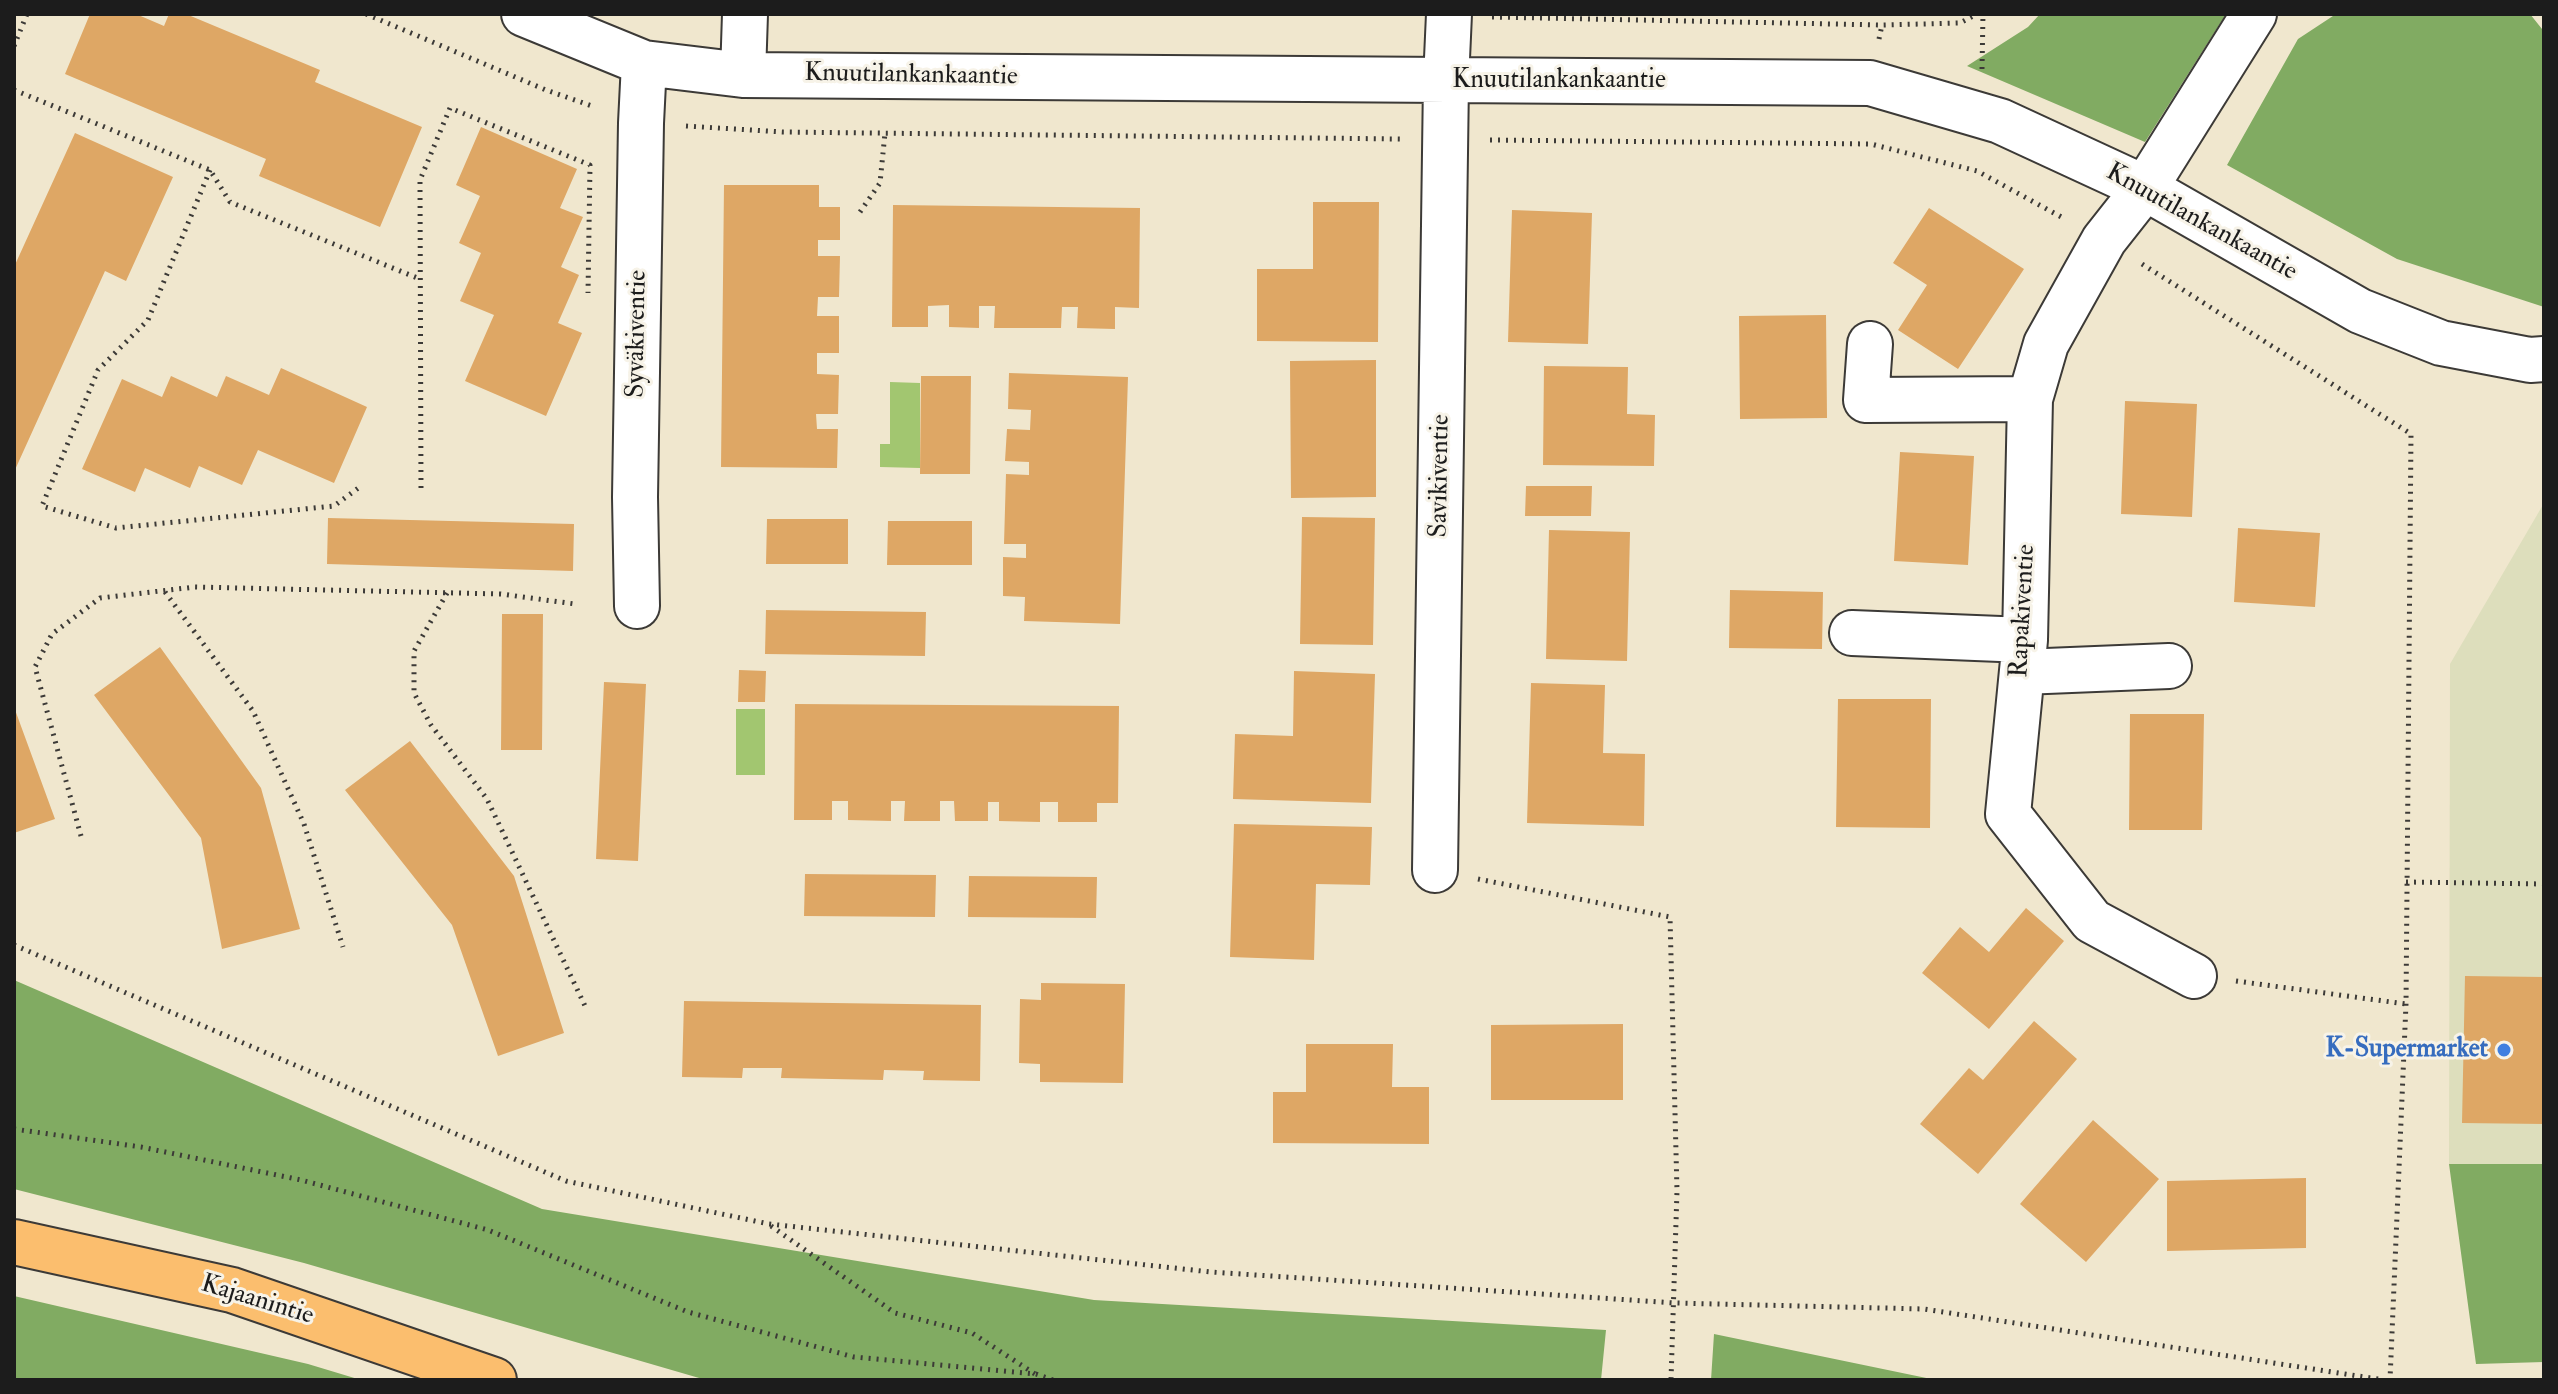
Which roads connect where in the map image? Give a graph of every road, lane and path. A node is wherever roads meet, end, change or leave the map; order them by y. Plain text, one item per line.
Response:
1 (27, 14) edge
2 (366, 14) edge
3 (524, 14) edge
4 (745, 14) edge
5 (1449, 14) edge
6 (2254, 14) edge
7 (1882, 25) dead end
8 (14, 46) edge
9 (644, 63) junction
10 (743, 75) junction
11 (1446, 81) junction
12 (14, 90) edge
13 (641, 123) junction
14 (885, 133) junction
15 (1446, 140) junction
16 (210, 170) junction
17 (2145, 188) junction
18 (860, 212) dead end
19 (2104, 240) junction
20 (420, 279) junction
21 (588, 306) dead end
22 (1870, 344) dead end
23 (2544, 359) edge
24 (2030, 399) junction
25 (361, 486) dead end
26 (421, 488) dead end
27 (165, 591) junction
28 (447, 593) junction
29 (575, 604) dead end
30 (637, 606) dead end
31 (1852, 633) dead end
32 (2023, 656) junction
33 (2169, 666) dead end
34 (81, 836) dead end
35 (1435, 870) joint
36 (2406, 882) junction
37 (2544, 884) edge
38 (14, 945) edge
39 (343, 947) dead end
40 (2194, 976) joint
41 (2406, 1004) junction
42 (586, 1008) dead end
43 (14, 1129) edge
44 (769, 1224) junction
45 (14, 1242) edge
46 (1675, 1303) junction
47 (1036, 1374) junction
48 (494, 1380) edge
49 (1053, 1380) edge
50 (1671, 1380) edge
51 (2384, 1380) edge
52 (2390, 1380) edge

1 - 8 path
2 - 13 path
3 - 9 street, Knuutilankankaantie
4 - 10 street
5 - 7 path
5 - 11 street, Savikiventie
6 - 17 street, Rapakiventie
9 - 10 street, Knuutilankankaantie
9 - 13 street, Syväkiventie
10 - 11 street, Knuutilankankaantie
11 - 15 street, Savikiventie
11 - 17 street, Knuutilankankaantie
12 - 16 path
13 - 14 path
13 - 30 street, Syväkiventie
14 - 15 path
14 - 18 path
15 - 19 path
15 - 35 street, Savikiventie
16 - 20 path
16 - 25 path
17 - 19 street, Rapakiventie
17 - 23 street, Knuutilankankaantie
19 - 24 street, Rapakiventie
19 - 36 path
20 - 21 path
20 - 26 path
22 - 24 street
24 - 32 street, Rapakiventie
27 - 28 path
27 - 34 path
27 - 39 path
28 - 29 path
28 - 42 path
31 - 32 street
32 - 33 street
32 - 40 street, Rapakiventie
35 - 46 path
36 - 37 path
36 - 41 path
38 - 44 path
40 - 41 path
41 - 52 path
43 - 47 path
44 - 46 path
44 - 47 path
45 - 48 main road, Kajaanintie
46 - 50 path
46 - 51 path
47 - 49 path

